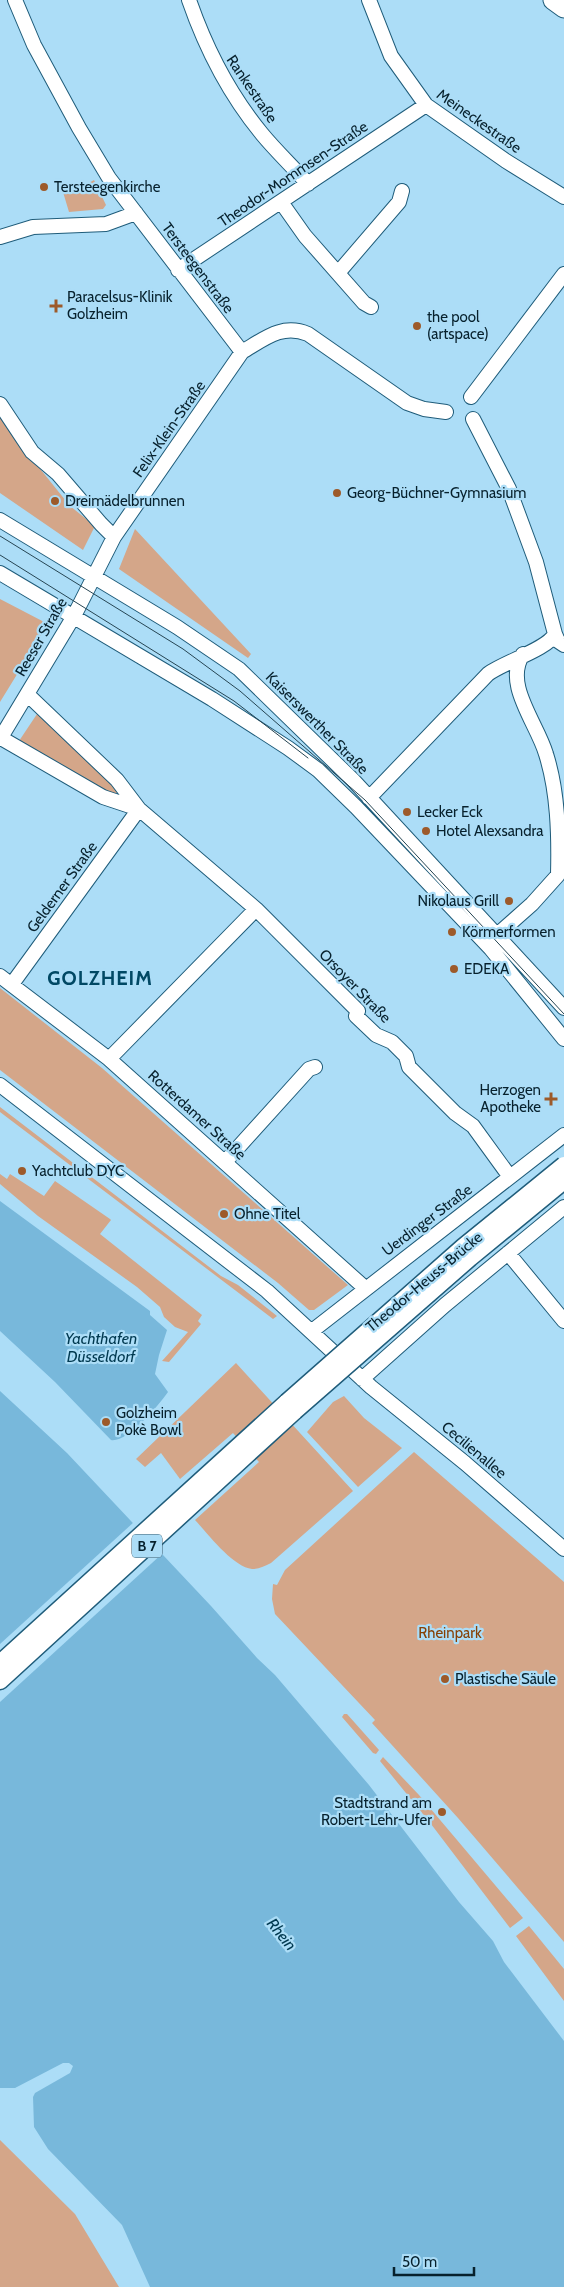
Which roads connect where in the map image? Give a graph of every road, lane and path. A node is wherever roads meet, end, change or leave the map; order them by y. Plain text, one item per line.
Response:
1 (15, 0) edge
2 (189, 0) edge
3 (370, 0) edge
4 (554, 0) edge
5 (564, 8) edge
6 (426, 106) junction
7 (308, 184) junction
8 (402, 191) dead end
9 (564, 197) edge
10 (281, 202) junction
11 (136, 213) junction
12 (0, 237) edge
13 (178, 270) junction
14 (338, 273) junction
15 (564, 274) edge
16 (370, 307) dead end
17 (242, 352) junction
18 (471, 397) dead end
19 (0, 404) edge
20 (446, 412) dead end
21 (473, 419) dead end
22 (0, 520) edge
23 (114, 537) junction
24 (0, 573) edge
25 (94, 576) junction
26 (74, 616) junction
27 (560, 639) edge
28 (523, 654) junction
29 (26, 694) junction
30 (0, 738) edge
31 (369, 798) junction
32 (139, 809) junction
33 (256, 908) junction
34 (497, 935) junction
35 (0, 976) edge
36 (12, 984) junction
37 (564, 1008) edge
38 (564, 1038) edge
39 (109, 1058) junction
40 (314, 1067) dead end
41 (0, 1085) edge
42 (560, 1138) edge
43 (225, 1162) junction
44 (564, 1165) edge
45 (564, 1171) edge
46 (510, 1177) junction
47 (564, 1181) edge
48 (564, 1207) edge
49 (508, 1253) junction
50 (365, 1288) junction
51 (564, 1320) edge
52 (312, 1331) junction
53 (362, 1379) junction
54 (291, 1407) junction
55 (564, 1549) edge
56 (0, 1663) edge
57 (0, 1681) edge

1 - 11 street, Tersteegenstraße
2 - 7 street, Rankestraße
3 - 6 street, Meineckestraße
4 - 5 highway
6 - 7 street, Theodor-Mommsen-Straße
6 - 9 street, Meineckestraße
7 - 10 street, Theodor-Mommsen-Straße
8 - 14 street
10 - 13 street, Theodor-Mommsen-Straße
10 - 14 street
11 - 12 street
11 - 13 street, Tersteegenstraße
13 - 17 street, Tersteegenstraße
14 - 16 street
15 - 18 street
17 - 20 street
17 - 23 street, Felix-Klein-Straße
19 - 23 street
21 - 27 street
22 - 25 street, Kaiserswerther Straße
23 - 25 street, Felix-Klein-Straße
24 - 26 street
25 - 26 street, Reeser Straße
25 - 31 street, Kaiserswerther Straße
26 - 29 street, Reeser Straße
26 - 38 street
27 - 28 street
28 - 31 street
28 - 34 street
29 - 30 street, Reeser Straße
29 - 32 street, Orsoyer Straße
30 - 32 street, Orsoyer Straße
31 - 34 street, Kaiserswerther Straße
32 - 33 street, Orsoyer Straße
32 - 36 street, Gelderner Straße
33 - 39 street
33 - 46 street, Orsoyer Straße
34 - 37 street, Kaiserswerther Straße
35 - 36 street, Rotterdamer Straße
36 - 39 street, Rotterdamer Straße
39 - 43 street, Rotterdamer Straße
40 - 43 street
41 - 52 street
42 - 45 street
42 - 46 street, Uerdinger Straße
43 - 50 street, Rotterdamer Straße
44 - 54 main road, Theodor-Heuss-Brücke / B 7, bridge
46 - 50 street, Uerdinger Straße
47 - 54 main road, Theodor-Heuss-Brücke / B 7, bridge
48 - 49 street
49 - 51 street
49 - 53 street
50 - 52 street, Uerdinger Straße
52 - 53 street
53 - 55 street, Cecilienallee
54 - 56 main road, B 7
54 - 57 main road, B 7

